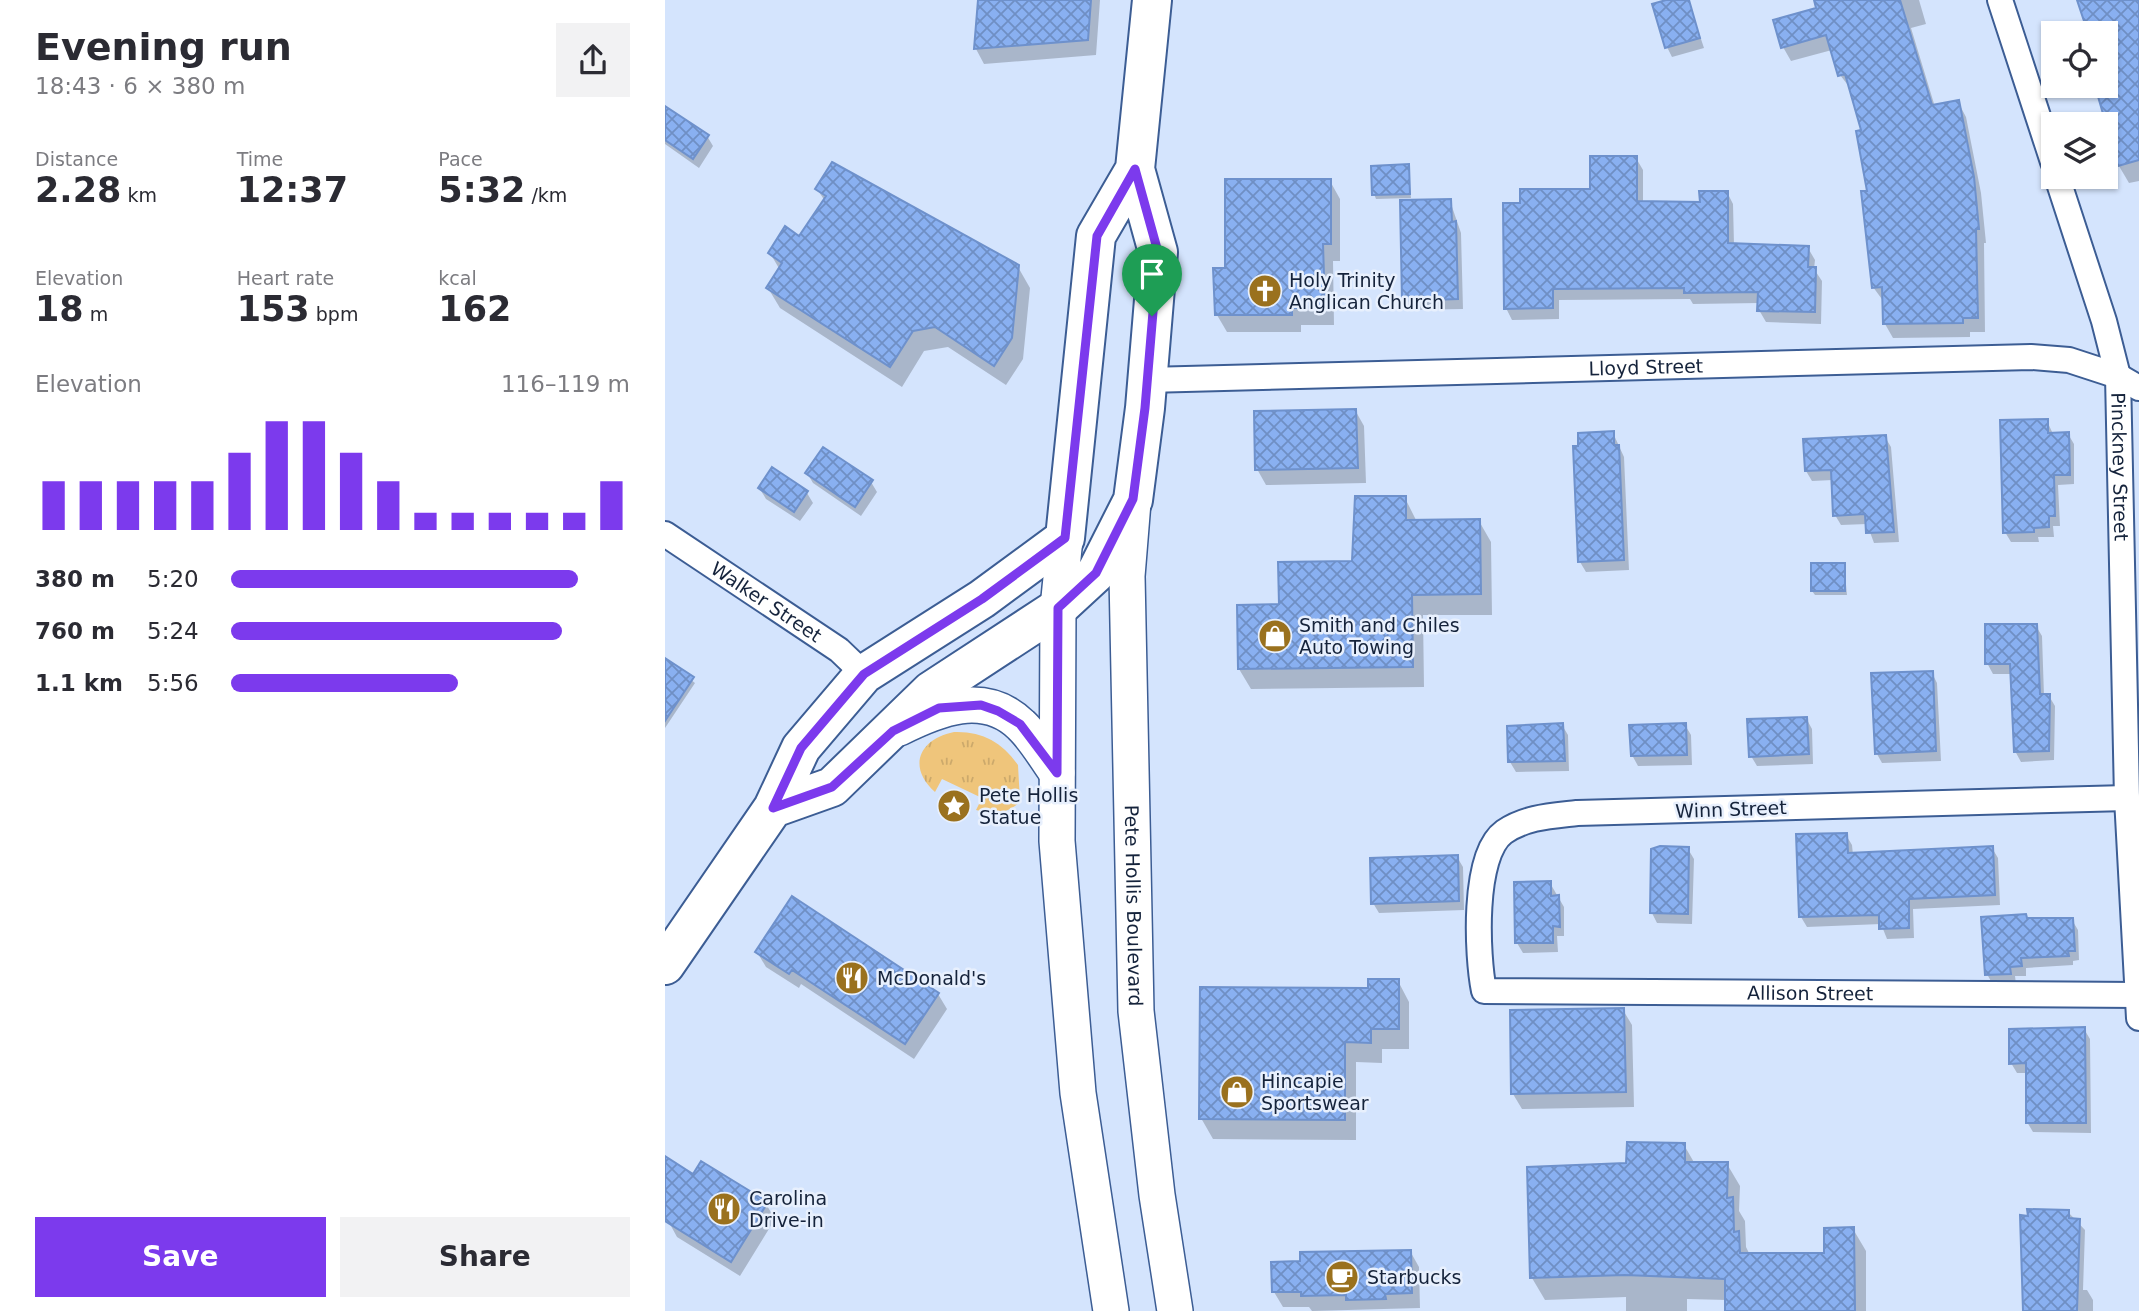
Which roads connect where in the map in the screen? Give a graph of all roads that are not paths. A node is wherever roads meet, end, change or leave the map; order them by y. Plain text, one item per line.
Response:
1 (1151, 0) edge
2 (2000, 0) edge
3 (2041, 125) edge
4 (1135, 169) junction
5 (2061, 189) edge
6 (1147, 380) junction
7 (2129, 382) edge
8 (1133, 499) junction
9 (665, 534) edge
10 (1065, 538) junction
11 (1058, 608) junction
12 (864, 674) junction
13 (893, 731) junction
14 (1057, 773) junction
15 (2127, 798) junction
16 (773, 808) junction
17 (665, 964) edge
18 (1484, 990) joint
19 (2138, 1007) edge
20 (1111, 1311) edge
21 (1175, 1311) edge

1 - 4 main road
2 - 3 street
4 - 6 main road
4 - 10 main road
5 - 7 street, Pinckney Street
6 - 7 street, Lloyd Street
6 - 8 main road
7 - 15 street, Pinckney Street
8 - 11 main road
8 - 21 main road, Pete Hollis Boulevard
9 - 12 street, Walker Street
10 - 11 main road
10 - 12 main road
11 - 13 main road
11 - 14 main road
12 - 16 main road
13 - 14 main road
13 - 16 main road
14 - 20 main road
15 - 18 street, Winn Street
15 - 19 street, Pinckney Street
16 - 17 main road
18 - 19 street, Allison Street

